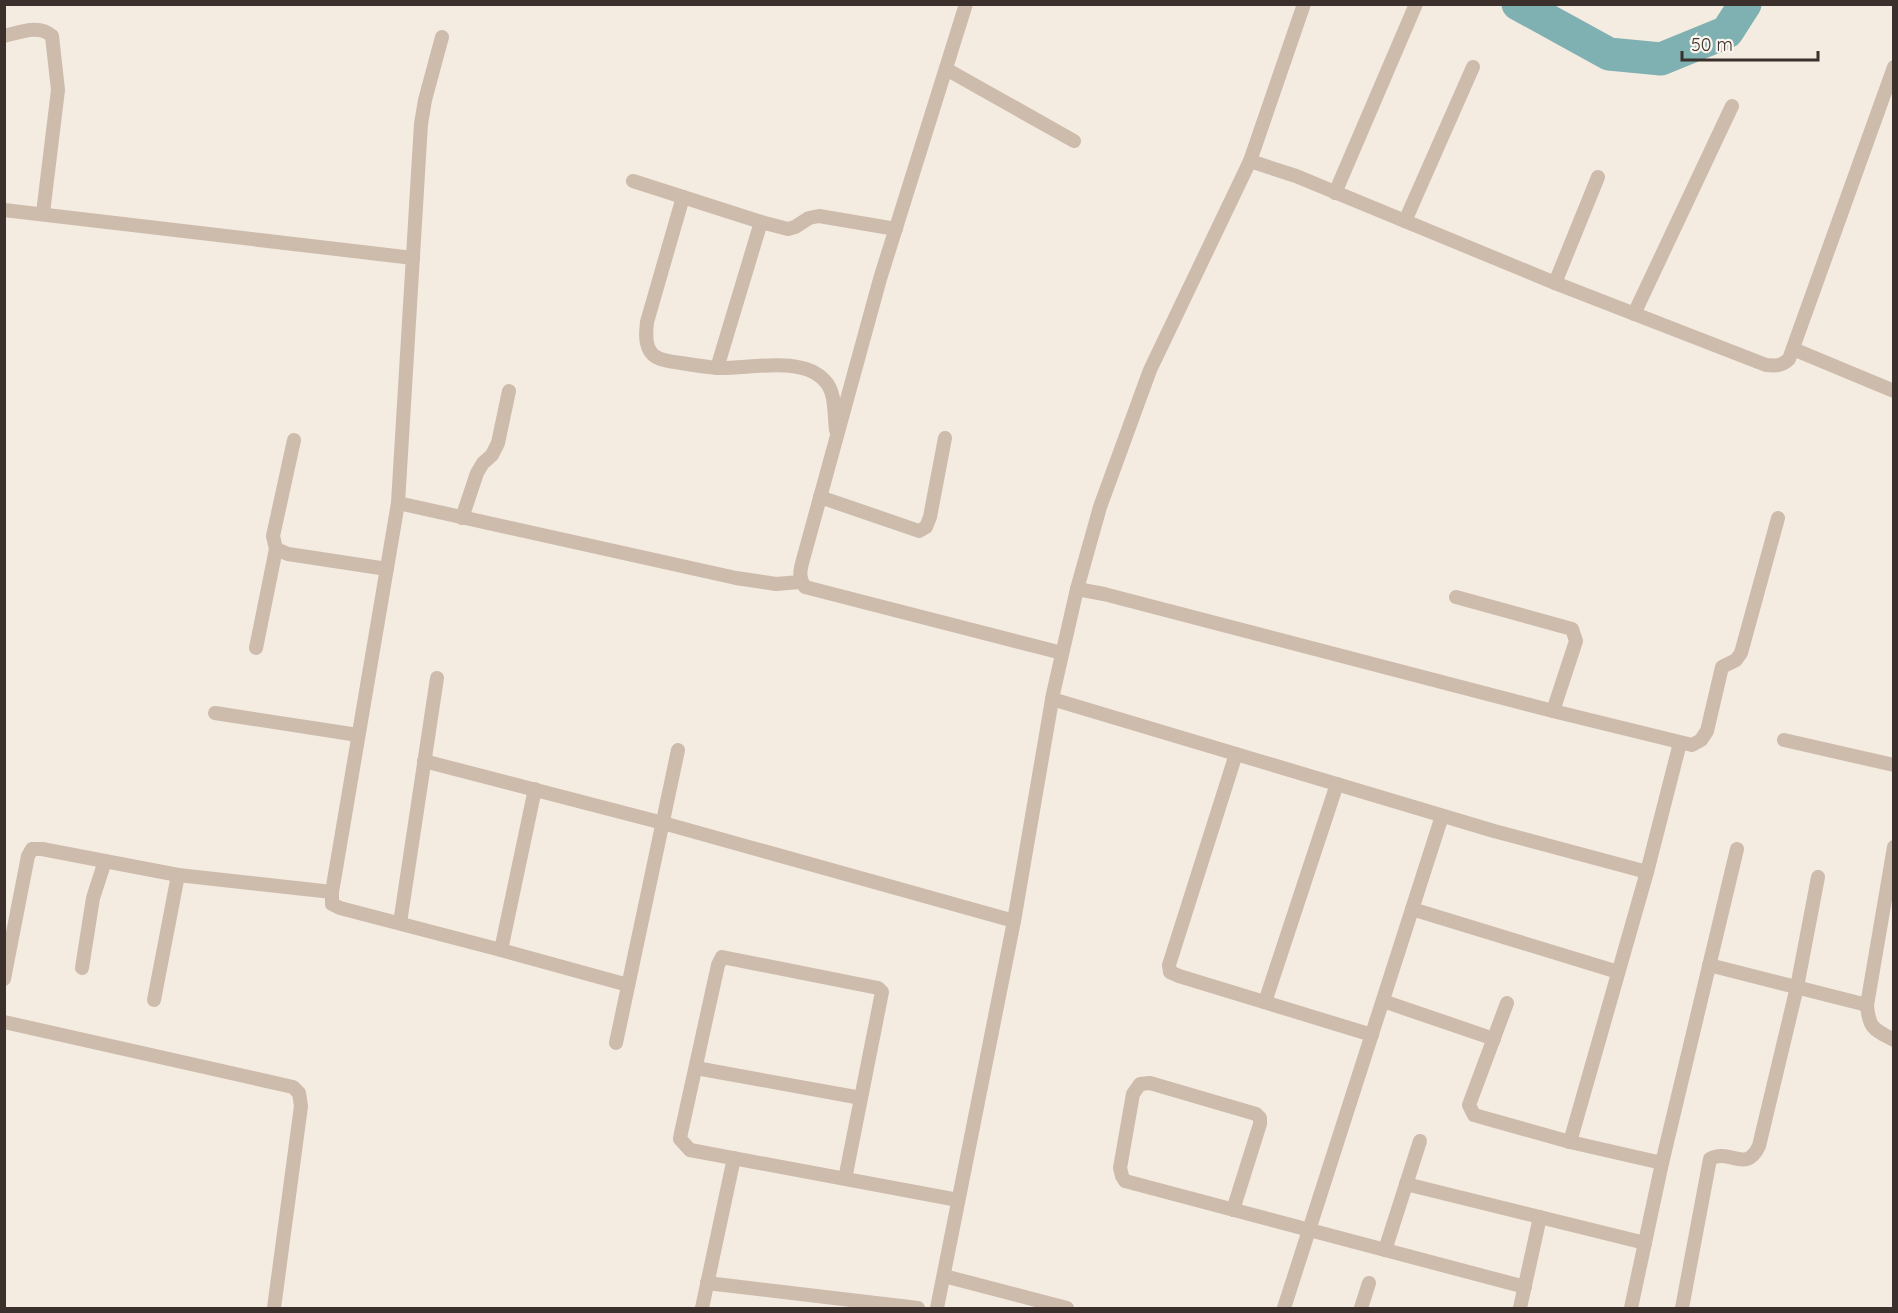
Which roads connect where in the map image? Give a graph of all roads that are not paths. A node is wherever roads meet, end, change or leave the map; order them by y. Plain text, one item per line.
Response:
1 (966, 4) edge
2 (1304, 4) edge
3 (1416, 4) edge
4 (4, 36) edge
5 (442, 37) dead end
6 (1473, 67) dead end
7 (1893, 67) edge
8 (946, 69) junction
9 (1732, 106) dead end
10 (1074, 141) dead end
11 (1250, 160) junction
12 (1598, 177) dead end
13 (633, 181) dead end
14 (1335, 193) junction
15 (683, 197) junction
16 (4, 210) edge
17 (44, 213) junction
18 (1406, 221) junction
19 (761, 222) junction
20 (896, 229) junction
21 (413, 258) junction
22 (1555, 283) junction
23 (1634, 314) junction
24 (1793, 349) junction
25 (717, 368) junction
26 (509, 391) dead end
27 (1893, 392) edge
28 (837, 436) junction
29 (945, 438) dead end
30 (294, 440) dead end
31 (820, 498) junction
32 (398, 503) junction
33 (462, 518) junction
34 (1778, 518) dead end
35 (276, 549) junction
36 (387, 569) junction
37 (800, 582) junction
38 (1077, 589) junction
39 (1456, 597) dead end
40 (256, 648) dead end
41 (1062, 653) junction
42 (437, 678) dead end
43 (1052, 699) junction
44 (1553, 711) junction
45 (215, 713) dead end
46 (358, 735) junction
47 (1784, 740) dead end
48 (1680, 743) junction
49 (678, 750) dead end
50 (1236, 754) junction
51 (424, 761) junction
52 (1893, 765) edge
53 (1337, 784) junction
54 (535, 789) junction
55 (1442, 816) junction
56 (663, 823) junction
57 (1893, 847) edge
58 (1737, 849) dead end
59 (105, 861) junction
60 (1647, 872) junction
61 (178, 875) junction
62 (1818, 877) dead end
63 (332, 892) junction
64 (1412, 909) junction
65 (1014, 921) junction
66 (400, 923) junction
67 (501, 950) junction
68 (1710, 965) junction
69 (82, 968) dead end
70 (1618, 972) junction
71 (4, 980) edge
72 (628, 985) junction
73 (1797, 987) junction
74 (154, 1000) dead end
75 (1383, 1001) junction
76 (1265, 1002) junction
77 (1507, 1003) dead end
78 (1867, 1005) junction
79 (4, 1022) edge
80 (1372, 1035) junction
81 (1494, 1039) junction
82 (1893, 1040) edge
83 (616, 1043) dead end
84 (696, 1068) junction
85 (861, 1098) junction
86 (1420, 1141) dead end
87 (1570, 1142) junction
88 (734, 1158) junction
89 (1662, 1163) junction
90 (845, 1179) junction
91 (1406, 1184) junction
92 (958, 1200) junction
93 (1233, 1210) junction
94 (1540, 1217) junction
95 (1309, 1230) junction
96 (1645, 1243) junction
97 (1384, 1250) junction
98 (944, 1276) junction
99 (1369, 1282) dead end
100 (707, 1283) junction
101 (1525, 1287) junction
102 (274, 1308) edge
103 (702, 1308) edge
104 (918, 1308) edge
105 (937, 1308) edge
106 (1067, 1308) edge
107 (1284, 1308) edge
108 (1361, 1308) edge
109 (1520, 1308) edge
110 (1630, 1308) edge
111 (1682, 1308) edge

1 - 8 street
2 - 11 street
3 - 14 street
4 - 17 street
5 - 21 street
6 - 18 street
7 - 24 street
8 - 10 street
8 - 20 street
9 - 23 street
11 - 14 street
11 - 38 street
12 - 22 street
13 - 15 street
14 - 18 street
15 - 19 street
15 - 25 street
16 - 17 street
17 - 21 street
18 - 22 street
19 - 20 street
19 - 25 street
20 - 28 street
21 - 32 street
22 - 23 street
23 - 24 street
24 - 27 street
25 - 28 street
26 - 33 street
28 - 31 street
29 - 31 street
30 - 35 street
31 - 37 street
32 - 33 street
32 - 36 street
33 - 37 street
34 - 48 street
35 - 36 street
35 - 40 street
36 - 46 street
37 - 41 street
38 - 41 street
38 - 44 street
39 - 44 street
41 - 43 street
42 - 51 street
43 - 50 street
43 - 65 street
44 - 48 street
45 - 46 street
46 - 63 street
47 - 52 street
48 - 60 street
49 - 56 street
50 - 53 street
50 - 76 street
51 - 54 street
51 - 66 street
53 - 55 street
53 - 76 street
54 - 56 street
54 - 67 street
55 - 60 street
55 - 64 street
56 - 65 street
56 - 72 street
57 - 78 street
58 - 68 street
59 - 61 street
59 - 69 street
59 - 71 street
60 - 70 street
61 - 63 street
61 - 74 street
62 - 73 street
63 - 66 street
64 - 70 street
64 - 75 street
65 - 92 street
66 - 67 street
67 - 72 street
68 - 73 street
68 - 89 street
70 - 87 street
72 - 83 street
73 - 78 street
73 - 111 street
75 - 80 street
75 - 81 street
76 - 80 street
77 - 81 street
78 - 82 street
79 - 102 street
80 - 95 street
81 - 87 street
84 - 85 street
84 - 85 street
84 - 88 street
85 - 90 street
86 - 91 street
87 - 89 street
88 - 90 street
88 - 100 street
89 - 96 street
90 - 92 street
91 - 94 street
91 - 97 street
92 - 98 street
93 - 93 street
93 - 95 street
94 - 96 street
94 - 101 street
95 - 97 street
95 - 107 street
96 - 110 street
97 - 101 street
98 - 105 street
98 - 106 street
99 - 108 street
100 - 103 street
100 - 104 street
101 - 109 street

